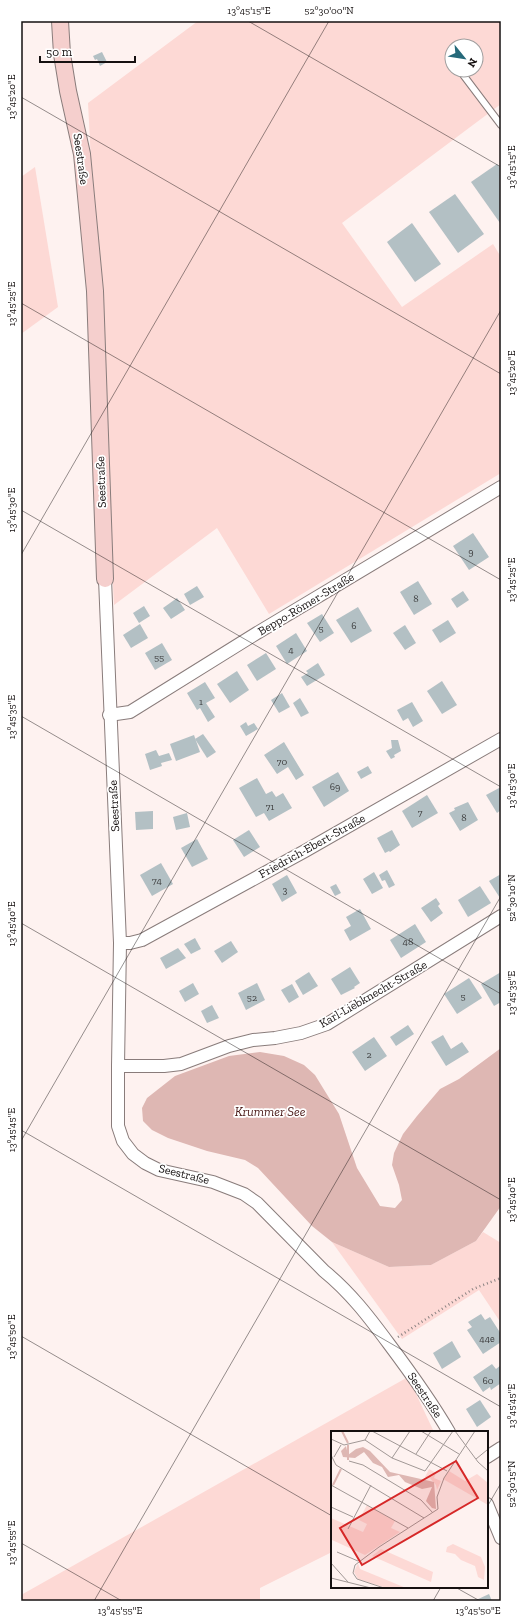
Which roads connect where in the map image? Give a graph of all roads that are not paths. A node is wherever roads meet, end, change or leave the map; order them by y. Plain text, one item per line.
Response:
1 (60, 21) edge
2 (466, 78) edge
3 (501, 125) edge
4 (501, 487) edge
5 (104, 579) joint
6 (109, 715) junction
7 (501, 739) edge
8 (501, 916) edge
9 (120, 943) junction
10 (118, 1066) junction
11 (448, 1431) edge
12 (501, 1448) edge
13 (488, 1456) edge
14 (488, 1506) edge
15 (501, 1538) edge

1 - 5 street, Seestraße
2 - 3 lane
4 - 6 street, Beppo-Römer-Straße
5 - 6 street, Seestraße
6 - 9 street, Seestraße
7 - 9 street, Friedrich-Ebert-Straße
8 - 10 street, Karl-Liebknecht-Straße
9 - 10 street, Seestraße
10 - 11 street, Seestraße
12 - 13 street
14 - 15 street

